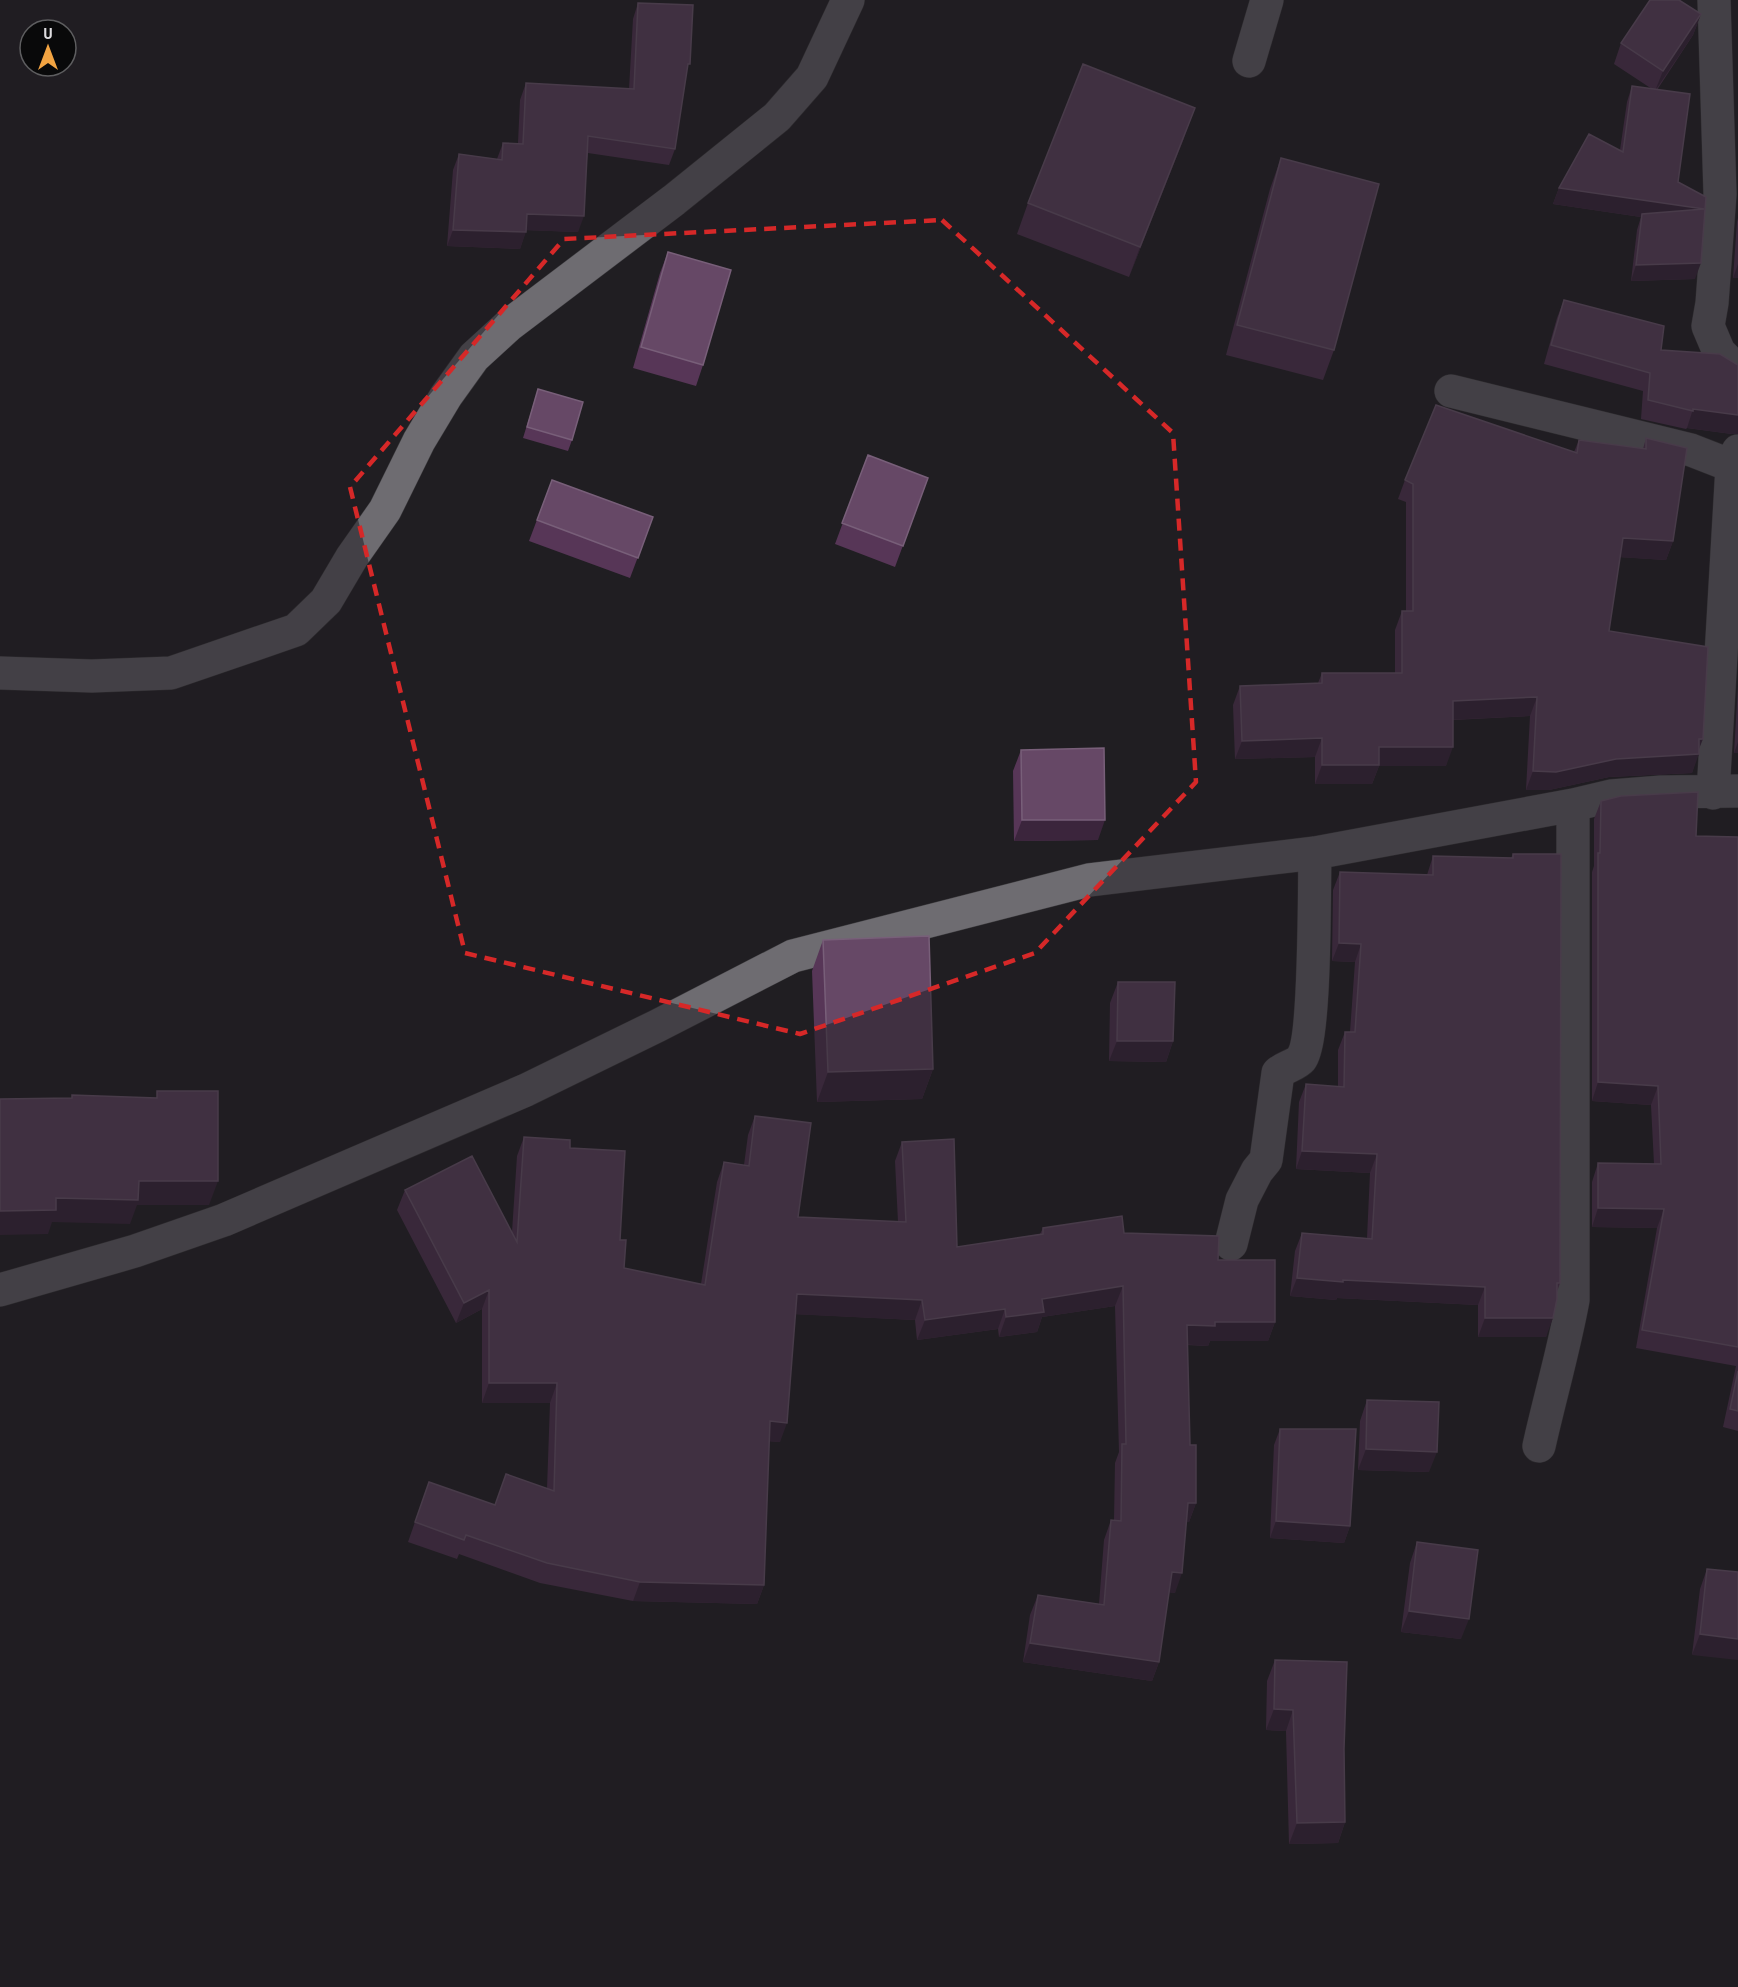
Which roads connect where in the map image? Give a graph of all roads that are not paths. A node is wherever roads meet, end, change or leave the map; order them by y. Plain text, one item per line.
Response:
1 (848, 0) edge
2 (1267, 0) edge
3 (1714, 0) edge
4 (1249, 61) dead end
5 (1729, 195) edge
6 (1738, 366) edge
7 (1451, 391) dead end
8 (1735, 458) edge
9 (0, 673) edge
10 (1726, 792) edge
11 (1573, 805) junction
12 (1315, 853) junction
13 (1231, 1244) dead end
14 (0, 1290) edge
15 (1539, 1446) dead end

1 - 9 street
2 - 4 street
3 - 5 street
5 - 6 street
7 - 8 street
8 - 10 street
10 - 11 street
11 - 12 street
11 - 15 street
12 - 13 street
12 - 14 street

